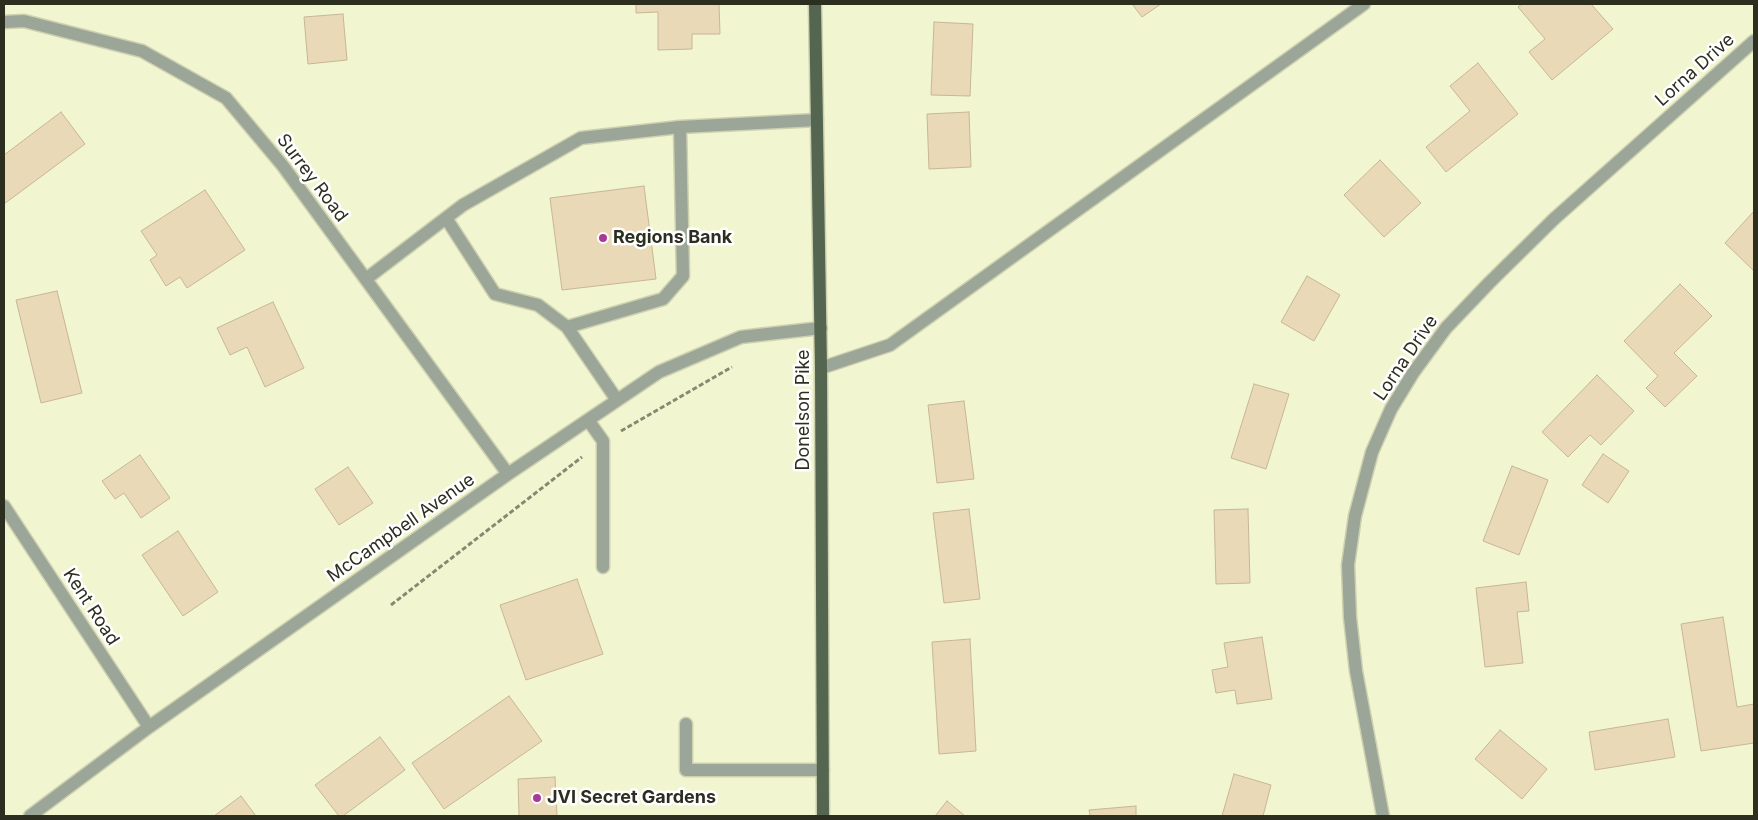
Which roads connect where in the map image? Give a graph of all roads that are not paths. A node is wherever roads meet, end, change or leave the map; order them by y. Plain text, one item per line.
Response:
1 (815, 4) edge
2 (1364, 4) edge
3 (4, 22) edge
4 (1754, 41) edge
5 (817, 120) junction
6 (680, 126) junction
7 (446, 218) junction
8 (366, 279) junction
9 (566, 327) junction
10 (821, 328) junction
11 (821, 368) junction
12 (617, 400) junction
13 (588, 420) junction
14 (508, 474) junction
15 (4, 506) edge
16 (603, 567) dead end
17 (686, 724) dead end
18 (149, 728) junction
19 (823, 770) junction
20 (30, 816) edge
21 (823, 816) edge
22 (1383, 816) edge

1 - 5 main road, Donelson Pike
2 - 11 street
3 - 8 street, Surrey Road
4 - 22 street, Lorna Drive
5 - 6 street
5 - 10 main road, Donelson Pike
6 - 7 street
6 - 9 street
7 - 8 street
7 - 9 street
8 - 14 street, Surrey Road
9 - 12 street
10 - 11 main road, Donelson Pike
10 - 12 street, McCampbell Avenue
11 - 19 main road, Donelson Pike
12 - 13 street, McCampbell Avenue
13 - 14 street, McCampbell Avenue
13 - 16 street
14 - 18 street, McCampbell Avenue
15 - 18 street, Kent Road
17 - 19 street
18 - 20 street, McCampbell Avenue
19 - 21 main road, Donelson Pike

